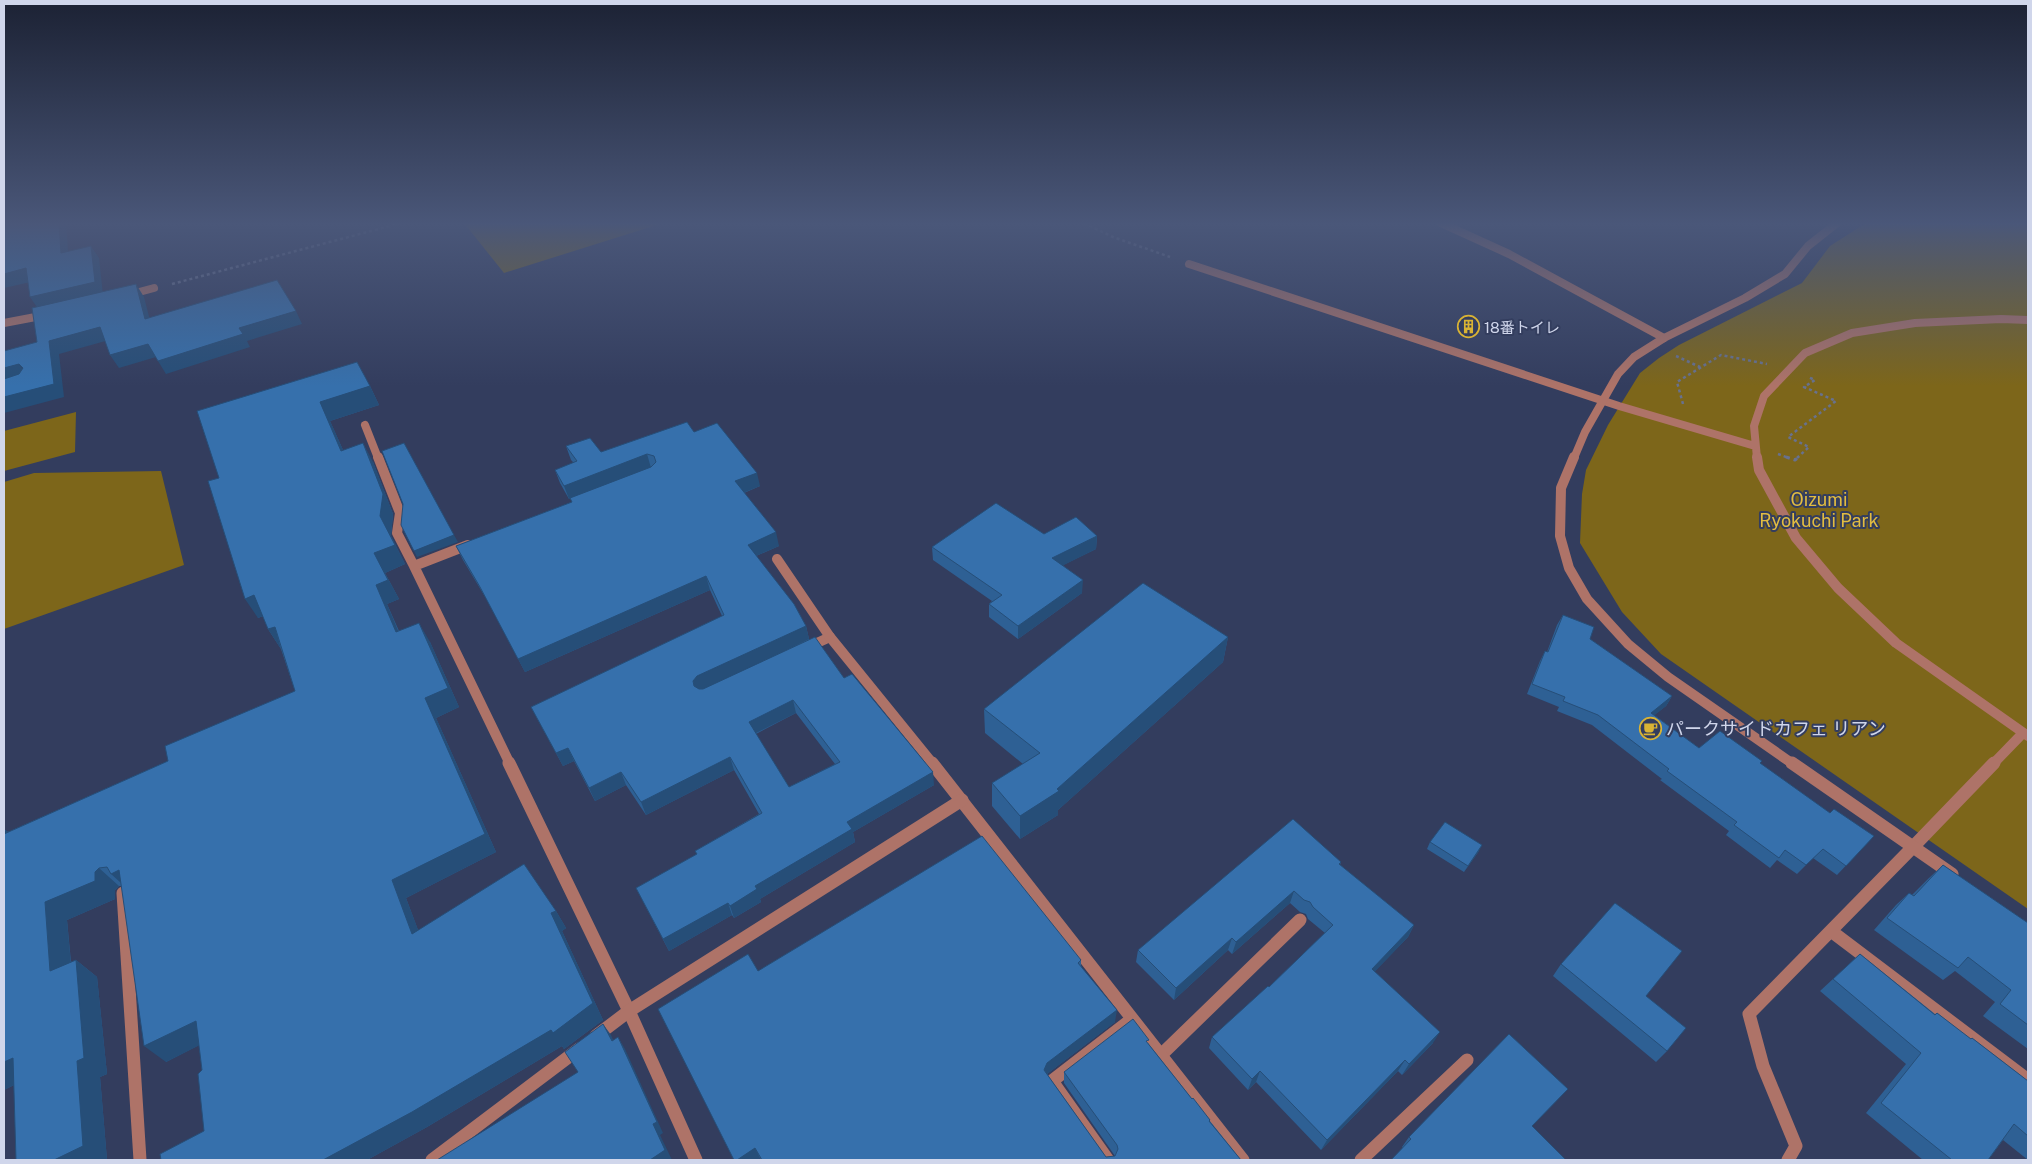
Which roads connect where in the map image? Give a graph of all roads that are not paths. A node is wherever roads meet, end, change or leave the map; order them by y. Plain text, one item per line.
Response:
1 (1230, 277) edge
2 (1552, 277) edge
3 (1779, 277) edge
4 (154, 288) road end
5 (117, 298) edge
6 (52, 313) edge
7 (2028, 320) edge
8 (4, 323) edge
9 (1664, 338) junction
10 (1603, 400) junction
11 (365, 425) dead end
12 (1755, 446) junction
13 (478, 542) edge
14 (777, 559) dead end
15 (414, 566) junction
16 (830, 637) junction
17 (794, 654) edge
18 (2026, 735) edge
19 (962, 800) junction
20 (1913, 847) junction
21 (1959, 879) edge
22 (123, 893) edge
23 (1300, 920) dead end
24 (1830, 931) junction
25 (629, 1011) junction
26 (1132, 1019) junction
27 (1161, 1055) junction
28 (1467, 1060) dead end
29 (2028, 1080) edge
30 (140, 1160) edge
31 (432, 1160) edge
32 (696, 1160) edge
33 (1108, 1160) edge
34 (1243, 1160) edge
35 (1361, 1160) edge
36 (1788, 1160) edge

1 - 10 street
2 - 9 street
3 - 9 street
4 - 5 street
6 - 8 street
7 - 12 street
9 - 10 street
10 - 12 street
10 - 20 street
11 - 15 street
12 - 18 street
13 - 15 street
14 - 16 street
15 - 25 street
16 - 17 street
16 - 19 street
18 - 20 street
19 - 25 street
19 - 26 street
20 - 21 street
20 - 24 street
22 - 30 street
23 - 27 street
24 - 29 street
24 - 36 street
25 - 31 street
25 - 32 street
26 - 27 street
26 - 33 street
27 - 34 street
28 - 35 street

